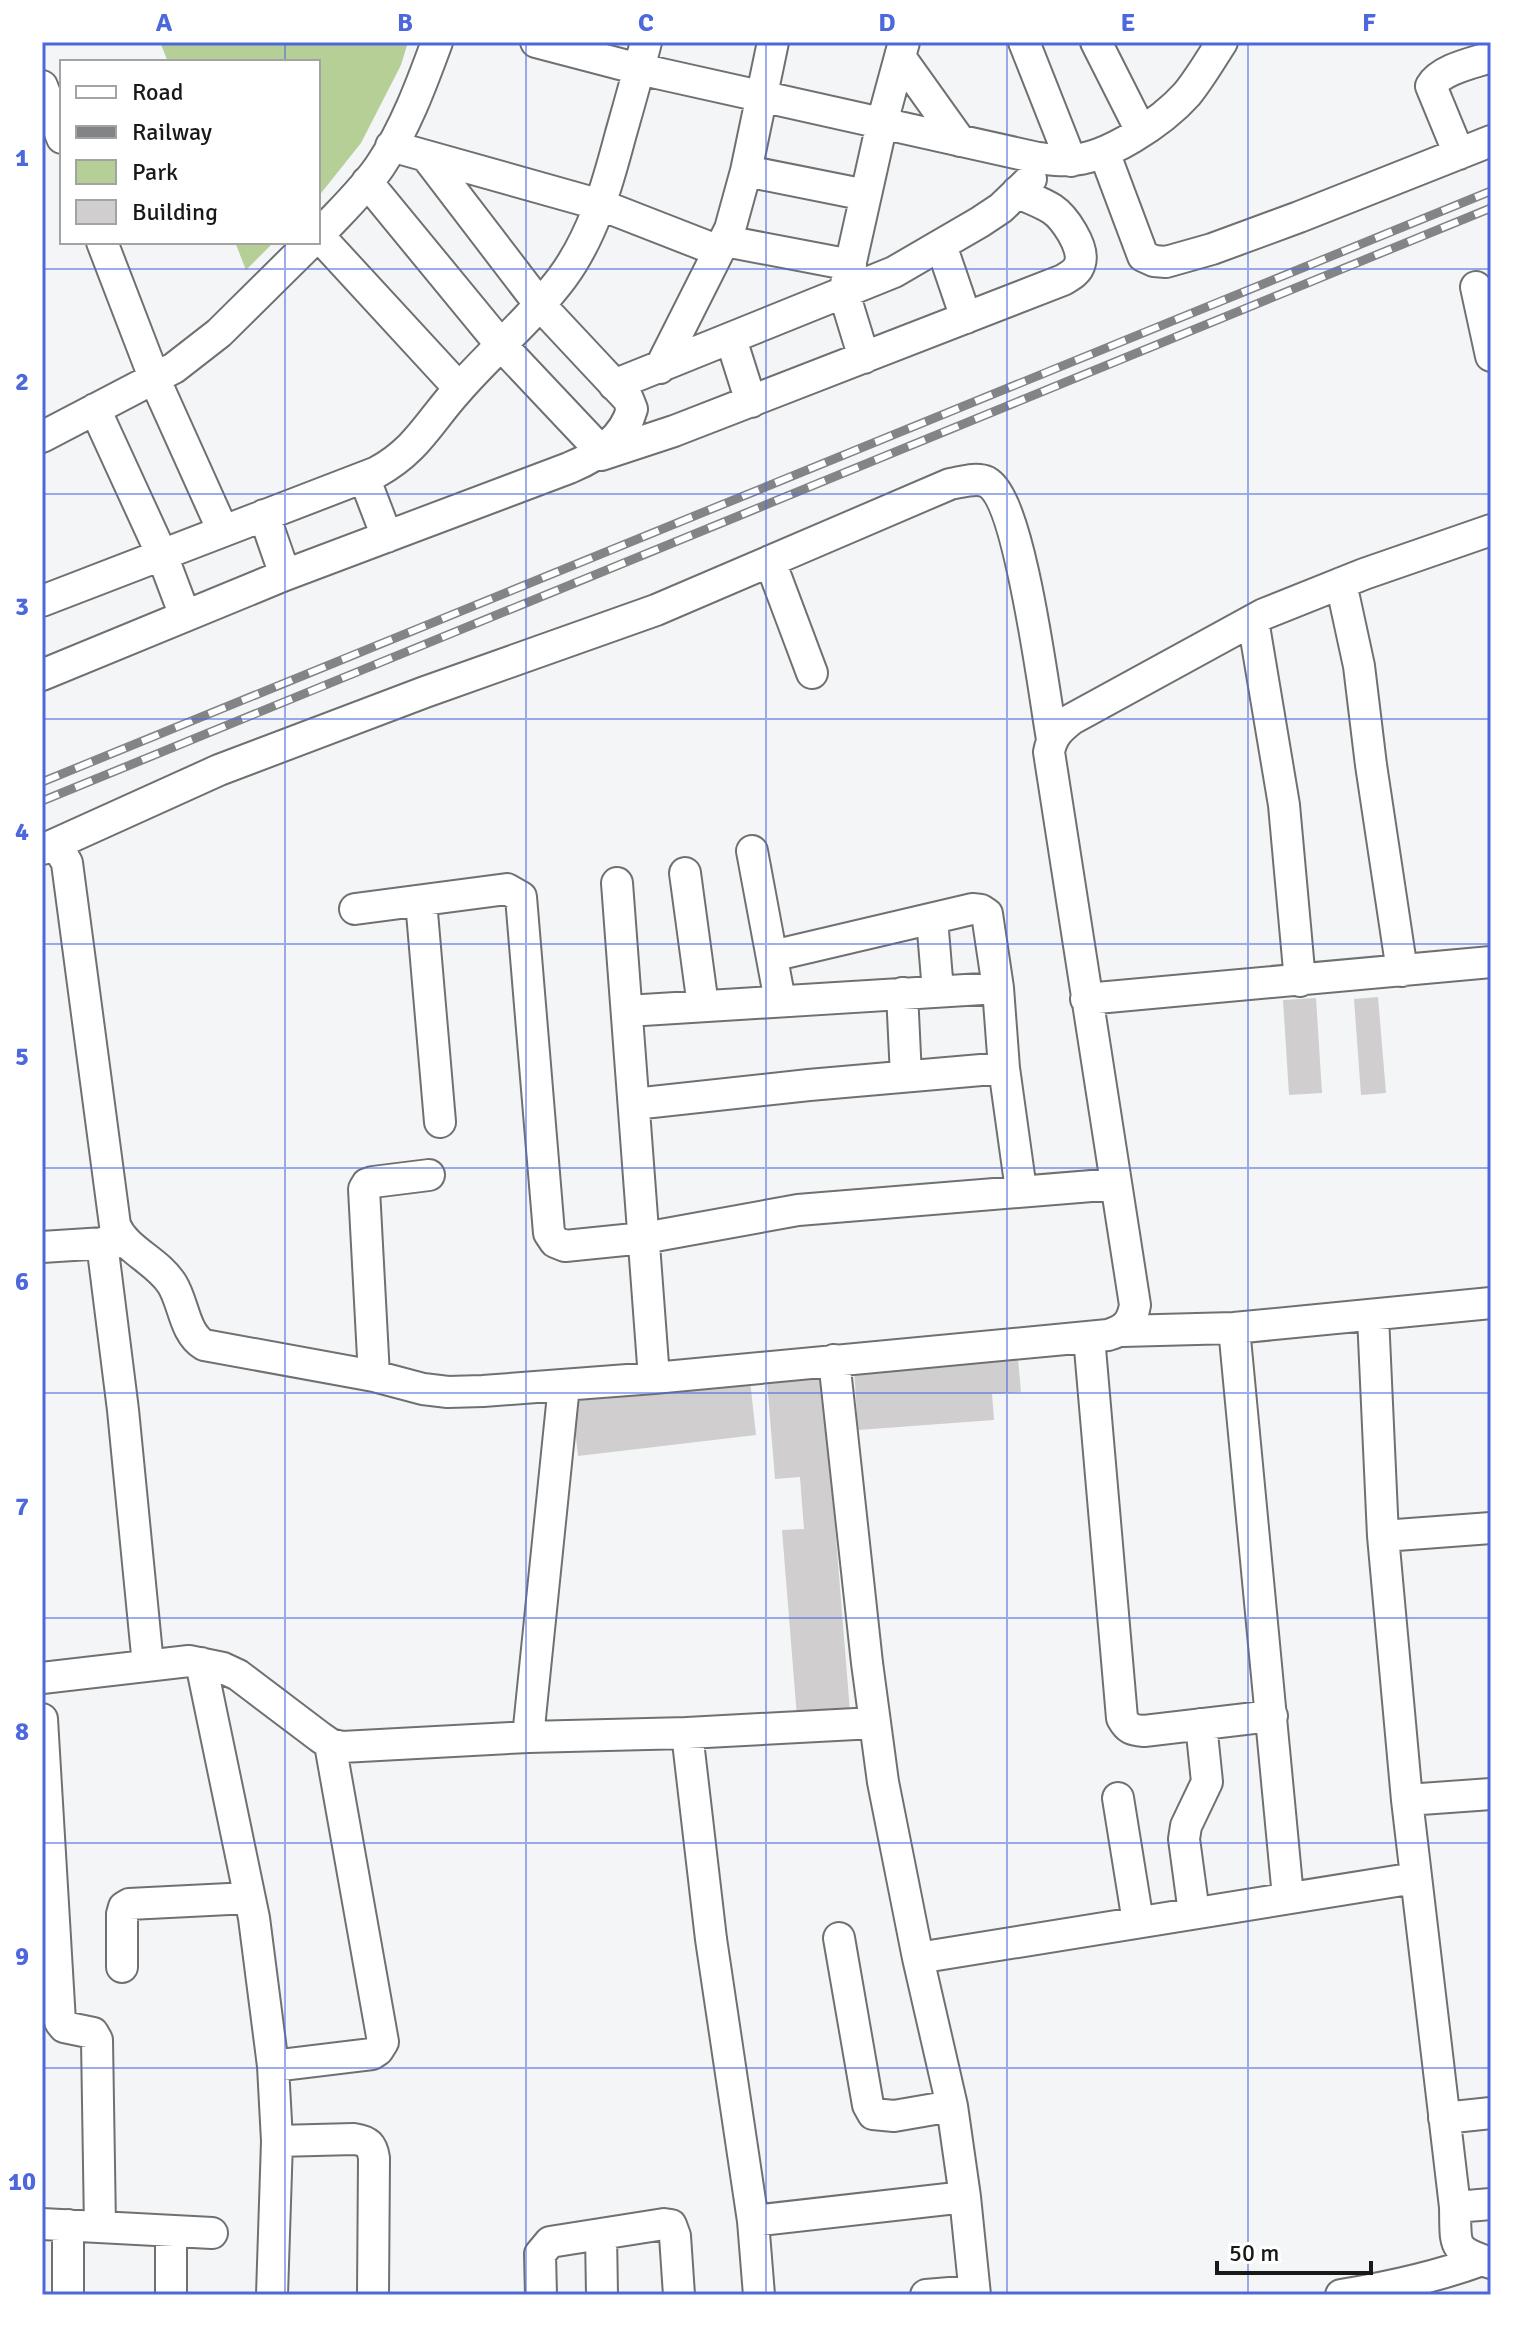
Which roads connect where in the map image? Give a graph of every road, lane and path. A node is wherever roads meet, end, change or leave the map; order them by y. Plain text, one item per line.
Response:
1 (437, 42) edge
2 (536, 42) edge
3 (773, 42) edge
4 (1024, 42) edge
5 (1096, 42) edge
6 (1213, 47) edge
7 (902, 50) edge
8 (642, 55) edge
9 (1491, 57) edge
10 (42, 86) edge
11 (763, 97) junction
12 (882, 123) junction
13 (1141, 131) junction
14 (60, 133) edge
15 (960, 141) junction
16 (1491, 141) edge
17 (391, 146) junction
18 (1104, 152) junction
19 (1459, 154) junction
20 (426, 156) junction
21 (1062, 160) junction
22 (746, 171) junction
23 (367, 182) junction
24 (1017, 192) junction
25 (866, 195) junction
26 (601, 205) junction
27 (320, 233) edge
28 (320, 237) edge
29 (103, 244) edge
30 (309, 244) edge
31 (941, 245) junction
32 (722, 246) junction
33 (848, 279) junction
34 (1476, 287) dead end
35 (540, 305) junction
36 (966, 318) junction
37 (731, 339) junction
38 (501, 345) junction
39 (1491, 356) edge
40 (864, 358) junction
41 (660, 368) junction
42 (155, 380) junction
43 (614, 385) junction
44 (459, 388) junction
45 (751, 402) junction
46 (95, 409) junction
47 (42, 436) edge
48 (596, 455) junction
49 (364, 477) junction
50 (264, 515) junction
51 (1491, 530) edge
52 (223, 531) junction
53 (387, 537) junction
54 (162, 555) junction
55 (770, 561) junction
56 (285, 575) junction
57 (1341, 583) junction
58 (42, 601) edge
59 (185, 616) junction
60 (1253, 620) junction
61 (812, 673) dead end
62 (42, 675) edge
63 (1052, 739) junction
64 (46, 848) edge
65 (752, 851) dead end
66 (685, 873) dead end
67 (617, 883) dead end
68 (421, 901) junction
69 (355, 909) dead end
70 (932, 919) junction
71 (772, 956) junction
72 (1491, 962) edge
73 (1402, 971) junction
74 (1300, 981) junction
75 (998, 988) junction
76 (938, 991) junction
77 (902, 993) junction
78 (1086, 999) junction
79 (780, 1001) junction
80 (703, 1006) junction
81 (627, 1011) junction
82 (1004, 1068) junction
83 (906, 1076) junction
84 (634, 1104) junction
85 (440, 1122) dead end
86 (429, 1175) dead end
87 (1116, 1184) junction
88 (1021, 1190) junction
89 (644, 1238) junction
90 (114, 1242) junction
91 (42, 1247) edge
92 (1491, 1303) edge
93 (1373, 1316) junction
94 (1234, 1328) junction
95 (1122, 1331) junction
96 (1089, 1337) junction
97 (834, 1360) junction
98 (374, 1376) junction
99 (654, 1378) junction
100 (564, 1385) junction
101 (1491, 1528) edge
102 (1383, 1536) junction
103 (201, 1663) junction
104 (148, 1665) junction
105 (42, 1678) edge
106 (1272, 1716) junction
107 (42, 1719) edge
108 (874, 1723) junction
109 (1201, 1724) junction
110 (687, 1733) junction
111 (528, 1737) junction
112 (330, 1744) junction
113 (1491, 1794) edge
114 (1118, 1798) dead end
115 (1407, 1800) junction
116 (1415, 1878) junction
117 (1288, 1897) junction
118 (249, 1898) junction
119 (1194, 1913) junction
120 (1138, 1922) junction
121 (839, 1938) dead end
122 (918, 1958) junction
123 (122, 1967) dead end
124 (273, 2066) junction
125 (952, 2106) junction
126 (1491, 2113) edge
127 (1444, 2118) junction
128 (277, 2141) junction
129 (965, 2197) junction
130 (1491, 2204) edge
131 (1455, 2207) junction
132 (753, 2221) junction
133 (55, 2224) edge
134 (100, 2227) junction
135 (171, 2231) junction
136 (212, 2233) dead end
137 (601, 2234) junction
138 (1487, 2261) edge
139 (1411, 2289) edge
140 (974, 2293) edge
141 (68, 2295) edge
142 (171, 2295) edge
143 (272, 2295) edge
144 (373, 2295) edge
145 (541, 2295) edge
146 (602, 2295) edge
147 (679, 2295) edge
148 (759, 2295) edge
149 (926, 2295) edge
150 (1341, 2295) edge

1 - 17 street
2 - 8 street
3 - 11 street
4 - 21 street
5 - 13 street
6 - 13 street
7 - 12 street
7 - 15 street
8 - 11 street
8 - 26 street
9 - 19 street
10 - 14 street
11 - 12 street
11 - 22 street
12 - 15 street
12 - 25 street
13 - 18 street
15 - 21 street
16 - 19 street
17 - 20 street
17 - 23 street
18 - 19 street
18 - 21 street
20 - 26 street
20 - 35 street
21 - 24 street
22 - 25 street
22 - 32 street
23 - 27 street
23 - 38 street
24 - 31 street
24 - 36 street
25 - 33 street
26 - 32 street
26 - 35 street
28 - 44 street
29 - 42 street
30 - 42 street
31 - 33 street
31 - 36 street
32 - 33 street
32 - 41 street
33 - 37 street
33 - 40 street
34 - 39 street
35 - 38 street
35 - 43 street
36 - 40 street
37 - 41 street
37 - 45 street
38 - 44 street
38 - 48 street
40 - 45 street
41 - 43 street
42 - 46 street
42 - 52 street
43 - 48 street
44 - 49 street
45 - 48 street
46 - 47 street
46 - 54 street
48 - 53 street
49 - 50 street
49 - 53 street
50 - 52 street
50 - 56 street
51 - 57 street
52 - 54 street
53 - 56 street
54 - 58 street
54 - 59 street
55 - 61 street
55 - 63 street
55 - 64 street
56 - 59 street
57 - 60 street
57 - 73 street
59 - 62 street
60 - 63 street
60 - 74 street
63 - 78 street
64 - 90 street
65 - 71 street
66 - 80 street
67 - 81 street
68 - 69 street
68 - 85 street
68 - 89 street
70 - 71 street
70 - 75 street
70 - 76 street
71 - 79 street
72 - 73 street
73 - 74 street
74 - 78 street
75 - 76 street
75 - 82 street
76 - 77 street
77 - 79 street
77 - 83 street
78 - 87 street
79 - 80 street
80 - 81 street
81 - 84 street
82 - 83 street
82 - 88 street
83 - 84 street
84 - 89 street
86 - 98 street
87 - 88 street
87 - 95 street
88 - 89 street
89 - 99 street
90 - 91 street
90 - 98 street
90 - 104 street
92 - 93 street
93 - 94 street
93 - 102 street
94 - 95 street
94 - 106 street
95 - 96 street
96 - 97 street
96 - 109 street
97 - 99 street
97 - 108 street
98 - 100 street
99 - 100 street
100 - 111 street
101 - 102 street
102 - 115 street
103 - 104 street
103 - 112 street
103 - 118 street
104 - 105 street
106 - 109 street
106 - 117 street
107 - 134 street
108 - 110 street
108 - 122 street
109 - 119 street
110 - 111 street
110 - 132 street
111 - 112 street
112 - 124 street
113 - 115 street
114 - 120 street
115 - 116 street
116 - 117 street
116 - 127 street
117 - 119 street
118 - 123 street
118 - 124 street
119 - 120 street
120 - 122 street
121 - 125 street
122 - 125 street
124 - 128 street
125 - 129 street
126 - 127 street
127 - 131 street
128 - 143 street
128 - 144 street
129 - 132 street
129 - 140 street
130 - 131 street
131 - 138 street
132 - 148 street
133 - 134 street
133 - 141 street
134 - 135 street
135 - 136 street
135 - 142 street
137 - 145 street
137 - 146 street
137 - 147 street
138 - 139 street
139 - 150 street
140 - 149 street

